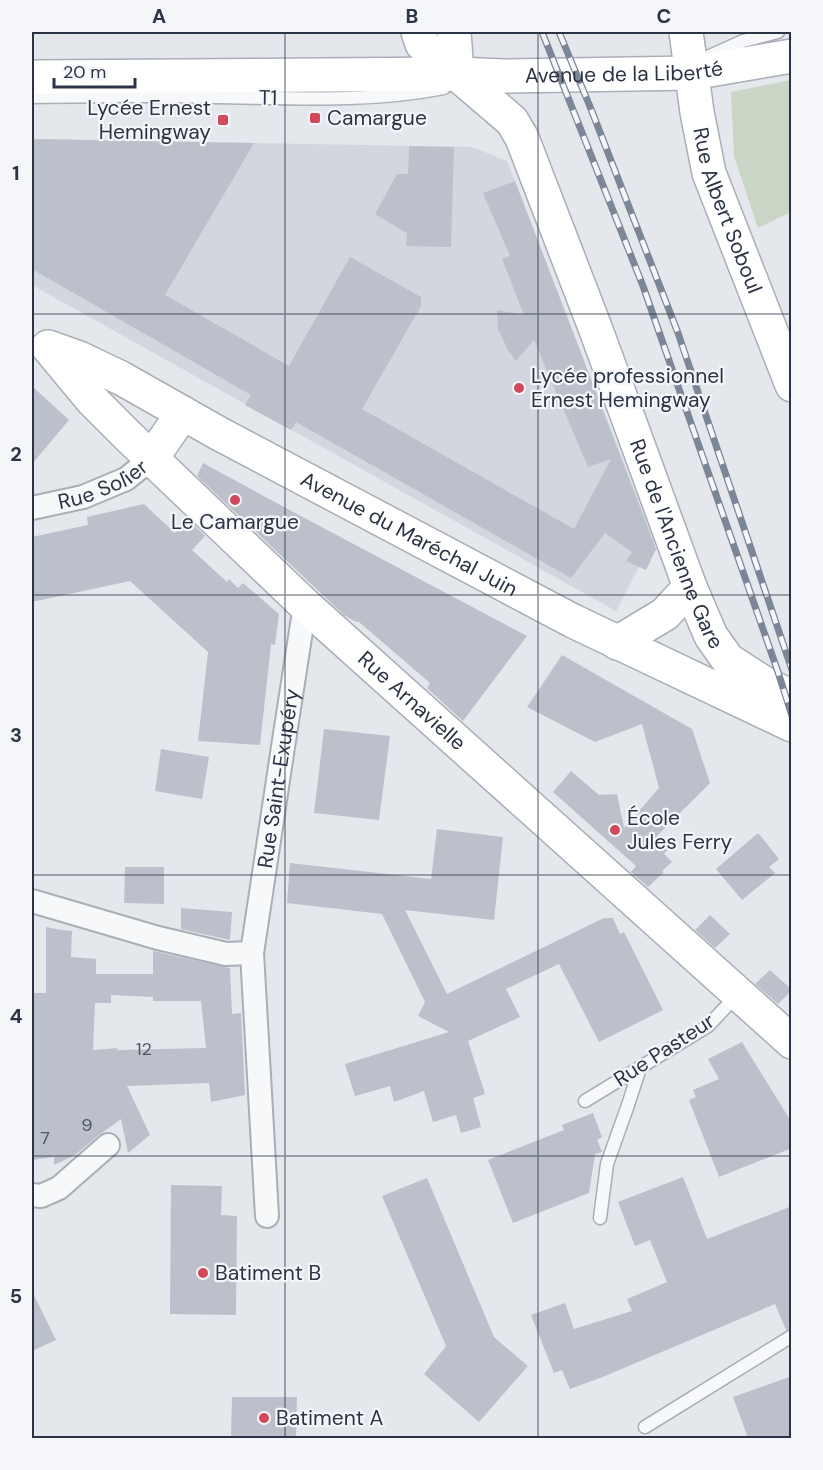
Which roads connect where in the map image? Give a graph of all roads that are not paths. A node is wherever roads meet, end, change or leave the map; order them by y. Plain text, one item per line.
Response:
1 (418, 32) edge
2 (454, 32) edge
3 (686, 32) edge
4 (778, 32) edge
5 (792, 56) edge
6 (691, 69) junction
7 (32, 77) edge
8 (462, 79) junction
9 (32, 97) edge
10 (40, 340) edge
11 (792, 385) edge
12 (183, 414) junction
13 (151, 459) junction
14 (32, 508) edge
15 (690, 587) junction
16 (305, 605) junction
17 (616, 643) junction
18 (792, 698) edge
19 (792, 725) edge
20 (32, 902) edge
21 (252, 952) junction
22 (738, 994) junction
23 (792, 1042) edge
24 (640, 1068) junction
25 (585, 1101) dead end
26 (108, 1145) dead end
27 (32, 1195) edge
28 (267, 1216) dead end
29 (600, 1218) dead end
30 (792, 1336) edge
31 (645, 1427) dead end

1 - 8 street, Rue de l'Ancienne Gare
2 - 8 street
3 - 6 street, Rue Albert Soboul
4 - 6 lane
5 - 6 street, Avenue de la Liberté
6 - 8 street, Avenue de la Liberté
6 - 11 street, Rue Albert Soboul
7 - 8 street, Avenue de la Liberté
8 - 9 lane, T1
8 - 15 street, Rue de l'Ancienne Gare
10 - 12 street, Avenue du Maréchal Juin
10 - 13 street, Rue Arnavielle
12 - 13 street, Rue Solier
12 - 17 street, Avenue du Maréchal Juin
13 - 14 street, Rue Solier
13 - 16 street, Rue Arnavielle
15 - 17 street
15 - 18 street, Rue de l'Ancienne Gare
16 - 21 street, Rue Saint-Exupéry
16 - 22 street, Rue Arnavielle
17 - 19 street, Avenue du Maréchal Juin
20 - 21 street
21 - 28 street, Rue Saint-Exupéry
22 - 23 street, Rue Arnavielle
22 - 24 lane, Rue Pasteur
24 - 25 lane, Rue Pasteur
24 - 29 lane
26 - 27 street
30 - 31 lane

